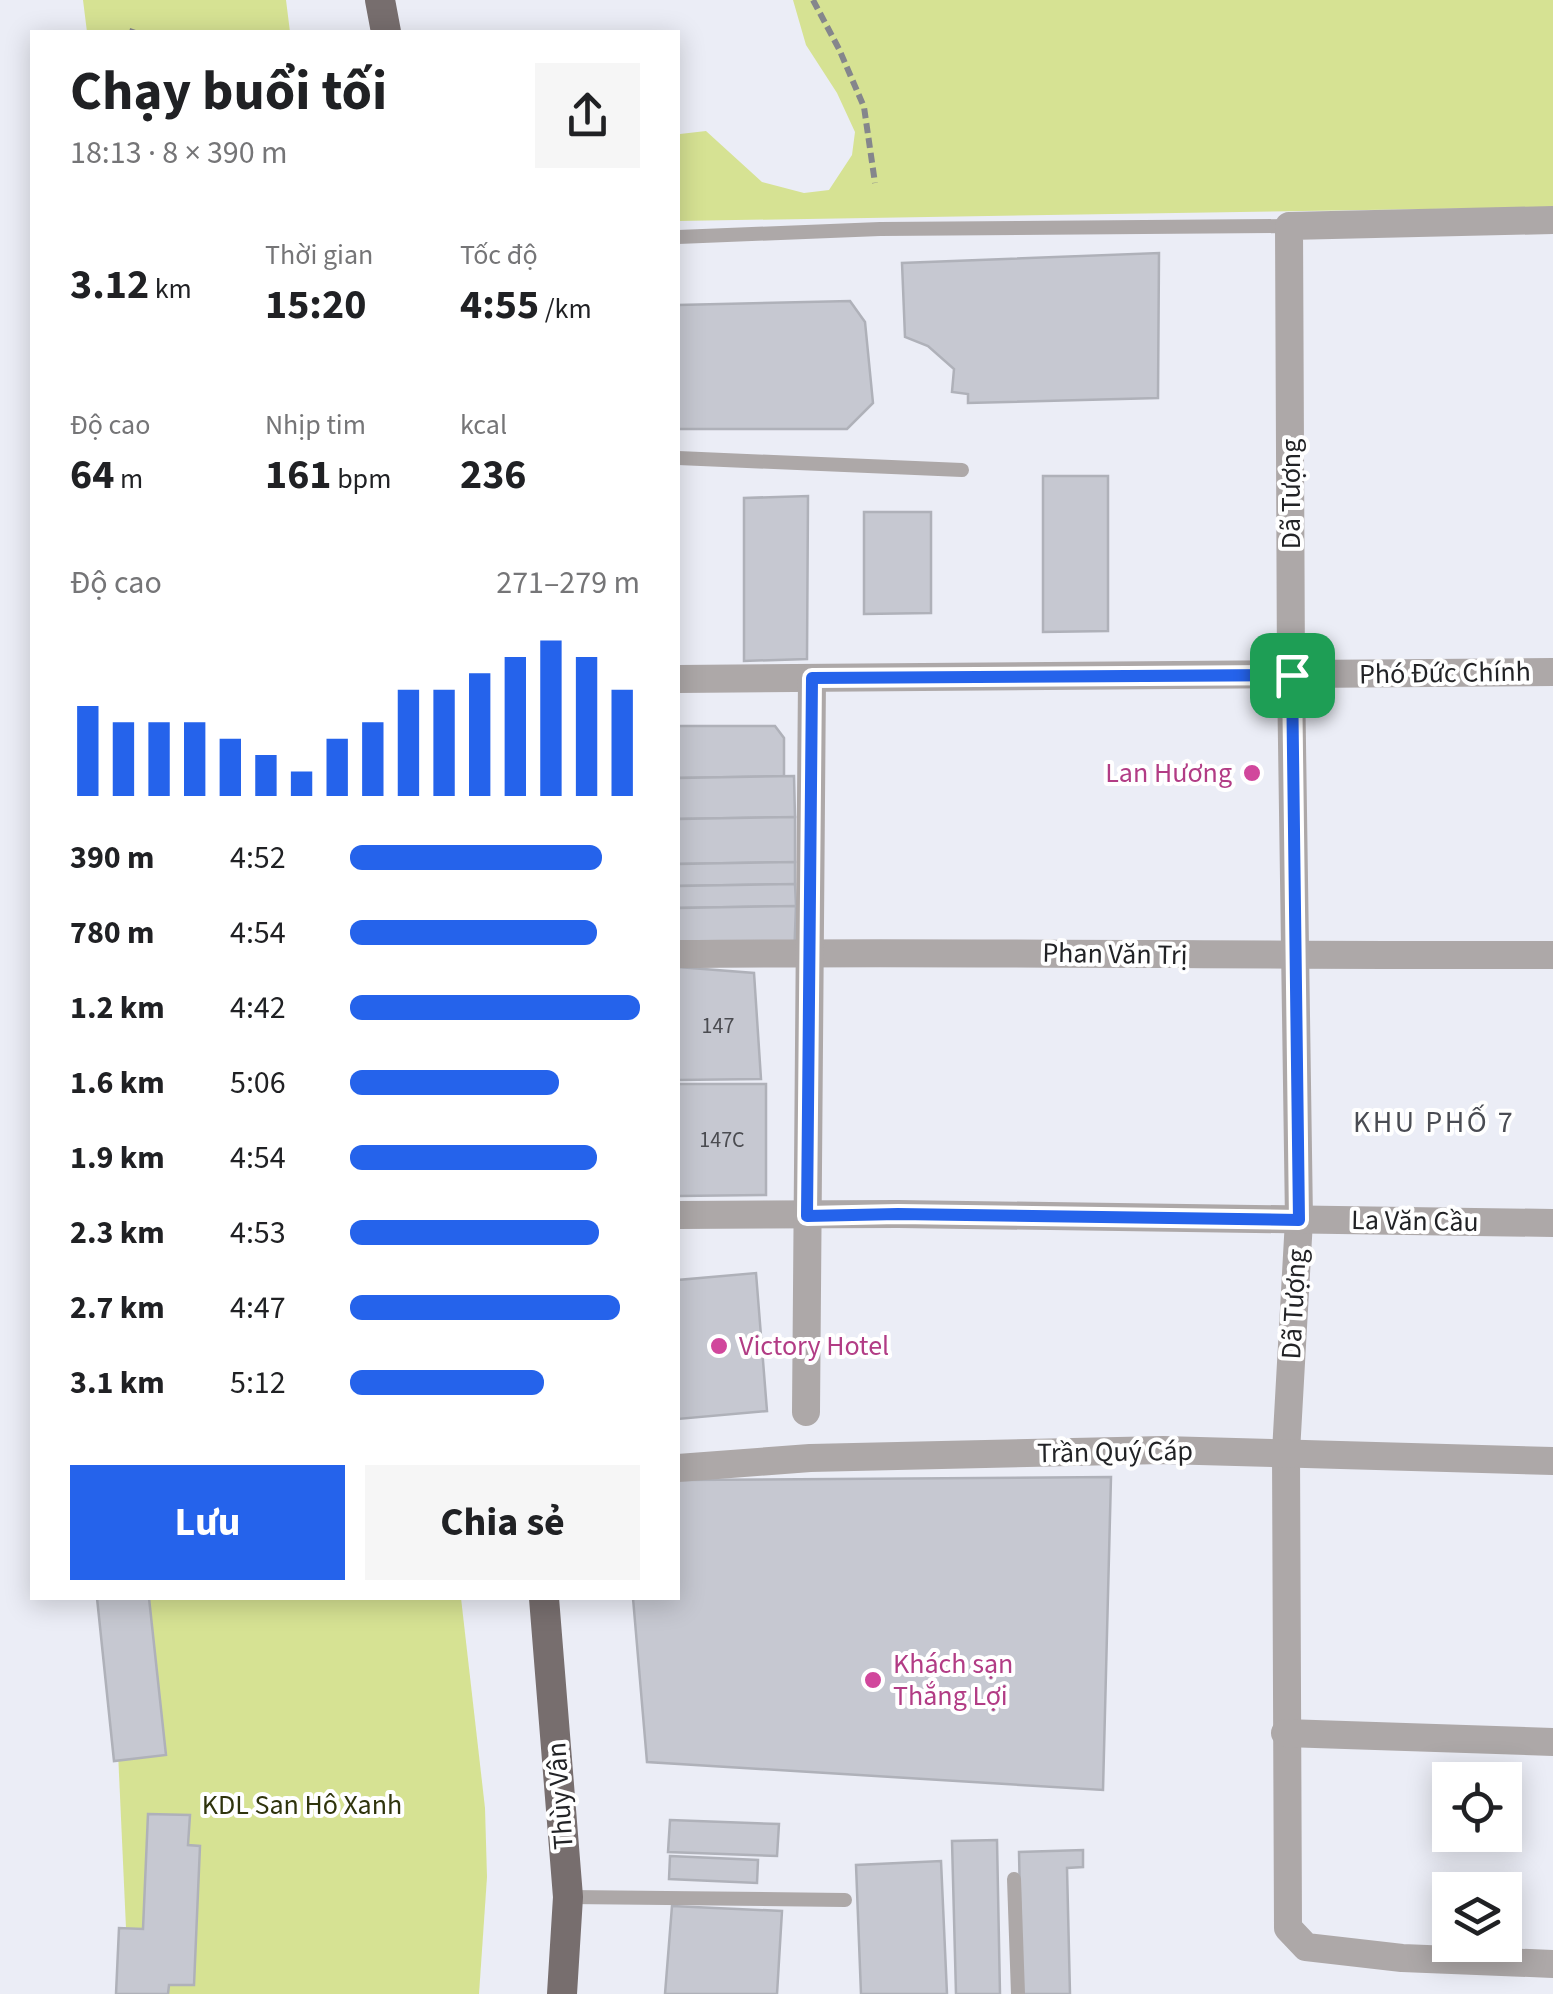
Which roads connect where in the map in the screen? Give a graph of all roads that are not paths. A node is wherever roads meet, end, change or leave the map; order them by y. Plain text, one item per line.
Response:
1 (380, 0) edge
2 (386, 30) edge
3 (1553, 220) edge
4 (1290, 226) junction
5 (680, 237) edge
6 (680, 458) edge
7 (962, 470) dead end
8 (1553, 672) edge
9 (1292, 675) junction
10 (812, 678) junction
11 (680, 679) edge
12 (810, 952) junction
13 (680, 954) edge
14 (1553, 954) edge
15 (1296, 956) junction
16 (680, 1215) edge
17 (807, 1216) junction
18 (1299, 1220) junction
19 (1553, 1223) edge
20 (806, 1412) dead end
21 (1286, 1452) junction
22 (1553, 1461) edge
23 (680, 1468) edge
24 (544, 1600) edge
25 (1285, 1733) junction
26 (1553, 1742) edge
27 (1014, 1880) dead end
28 (568, 1898) junction
29 (845, 1900) dead end
30 (1553, 1964) edge
31 (562, 1994) edge
32 (1018, 1994) edge

1 - 2 main road
3 - 4 street
4 - 5 lane
4 - 9 street, Dã Tượng
6 - 7 lane
8 - 9 street, Phó Đức Chính
9 - 10 street, Phó Đức Chính
9 - 15 street, Dã Tượng
10 - 11 street, Phó Đức Chính
10 - 12 street
12 - 13 street, Phan Văn Trị
12 - 15 street, Phan Văn Trị
12 - 17 street
14 - 15 street, Phan Văn Trị
15 - 18 street, Dã Tượng
16 - 17 street, La Văn Cầu
17 - 18 street, La Văn Cầu
17 - 20 street
18 - 19 street, La Văn Cầu
18 - 21 street, Dã Tượng
21 - 22 street, Trần Quý Cáp
21 - 23 street, Trần Quý Cáp
21 - 25 street, Dã Tượng
24 - 28 main road, Thùy Vân
25 - 26 street
25 - 30 street, Dã Tượng
27 - 32 lane
28 - 29 lane
28 - 31 main road, Thùy Vân

